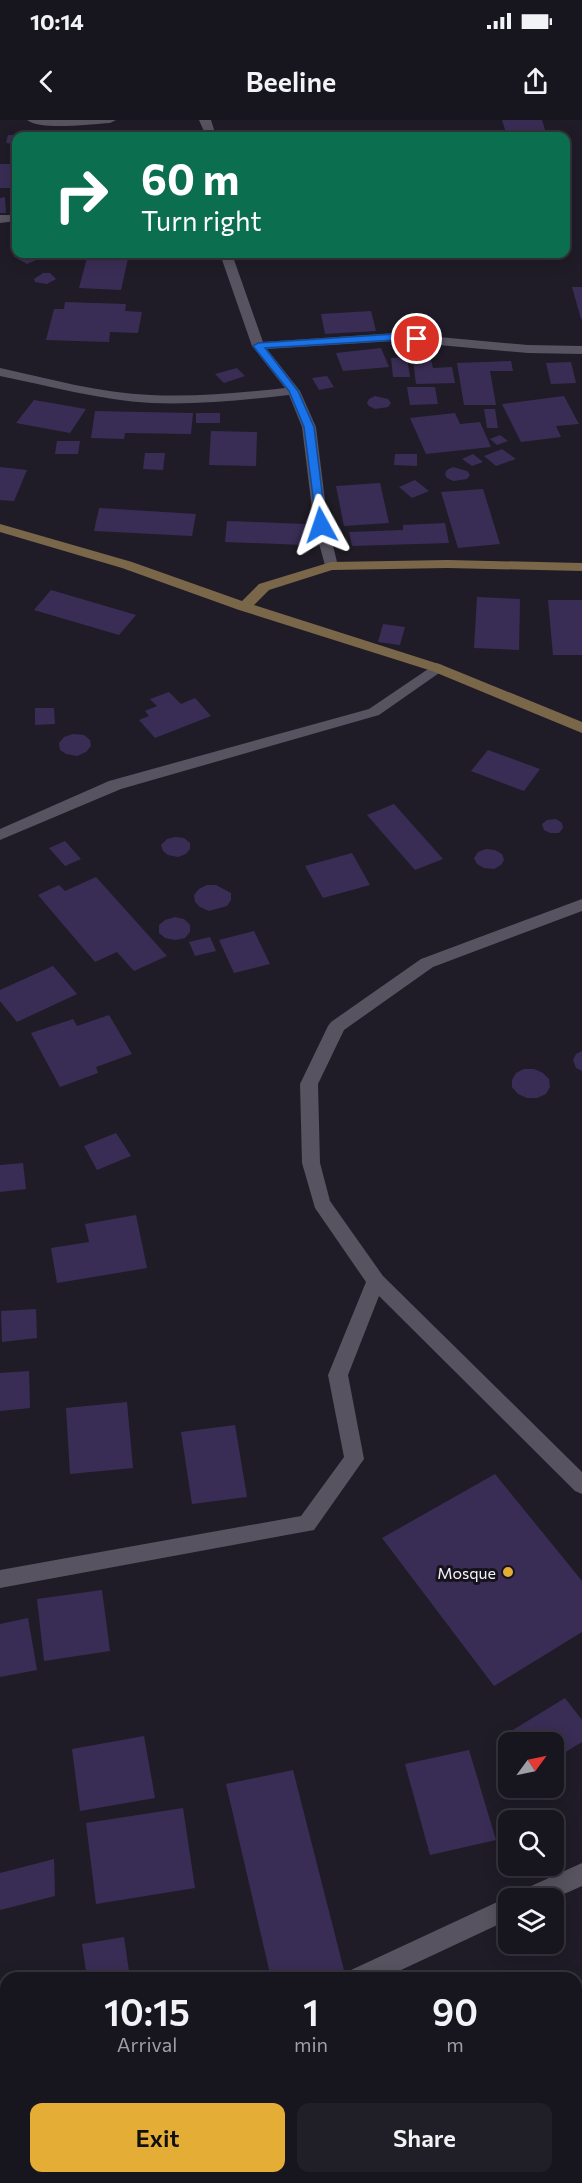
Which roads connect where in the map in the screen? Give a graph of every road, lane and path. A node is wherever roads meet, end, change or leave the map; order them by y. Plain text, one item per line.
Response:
1 (33, 120) edge
2 (110, 120) edge
3 (55, 122) junction
4 (52, 132) edge
5 (227, 258) edge
6 (258, 346) junction
7 (582, 350) edge
8 (0, 372) edge
9 (294, 391) junction
10 (0, 528) edge
11 (331, 566) junction
12 (582, 567) edge
13 (244, 607) junction
14 (437, 668) junction
15 (582, 728) edge
16 (0, 835) edge
17 (582, 905) edge
18 (376, 1281) junction
19 (582, 1485) edge
20 (0, 1579) edge
21 (579, 1880) edge
22 (558, 1888) edge
23 (498, 1913) edge
24 (372, 1972) edge

1 - 3 street
2 - 3 street
3 - 4 street
5 - 6 street
6 - 7 street
6 - 9 street
8 - 9 street
9 - 11 street
10 - 13 street
11 - 12 street
11 - 13 street
13 - 14 street
14 - 15 street
14 - 16 street
17 - 18 street
18 - 19 street
18 - 20 street
21 - 22 street
23 - 24 street

